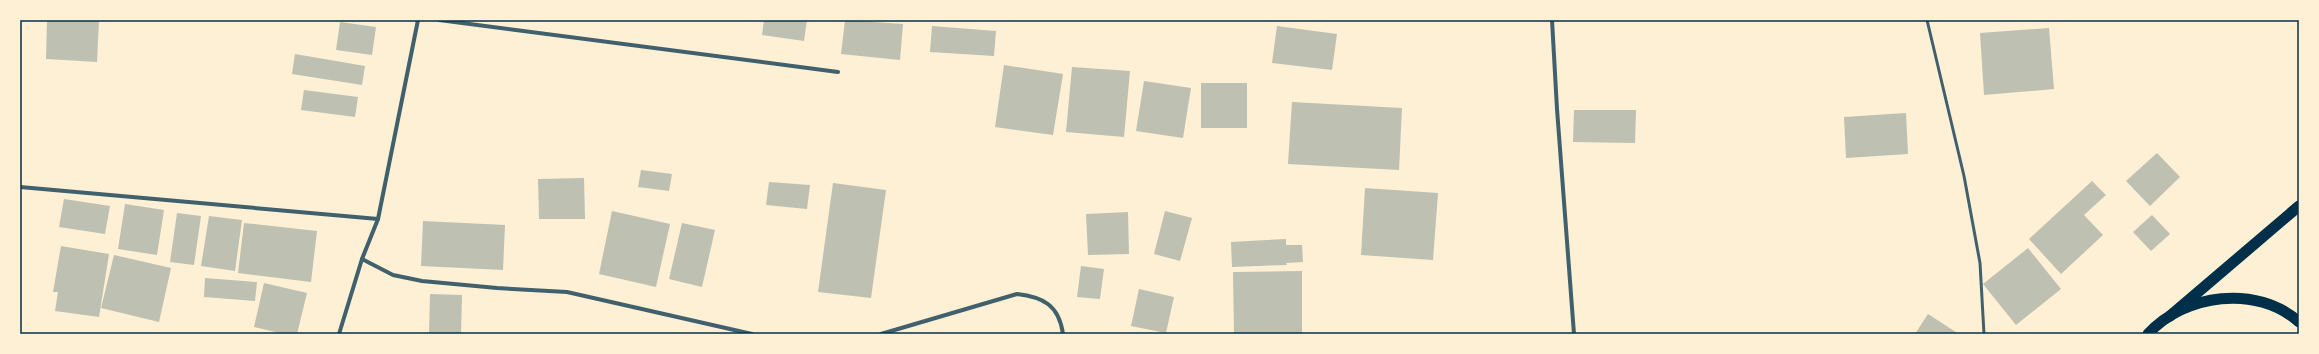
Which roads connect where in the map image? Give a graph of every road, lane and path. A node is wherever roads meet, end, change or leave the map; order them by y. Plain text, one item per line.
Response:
1 (418, 20) edge
2 (439, 20) edge
3 (1552, 20) edge
4 (1927, 20) edge
5 (838, 72) dead end
6 (20, 187) edge
7 (2299, 206) edge
8 (378, 219) junction
9 (362, 259) junction
10 (2170, 316) junction
11 (2299, 322) edge
12 (339, 334) edge
13 (752, 334) edge
14 (881, 334) edge
15 (1063, 334) edge
16 (1574, 334) edge
17 (1984, 334) edge
18 (2148, 334) edge

1 - 8 street
2 - 5 street
3 - 16 street
4 - 17 lane
6 - 8 street
7 - 10 highway
8 - 9 street
9 - 12 street
9 - 13 street
10 - 11 highway
10 - 18 highway
14 - 15 street

